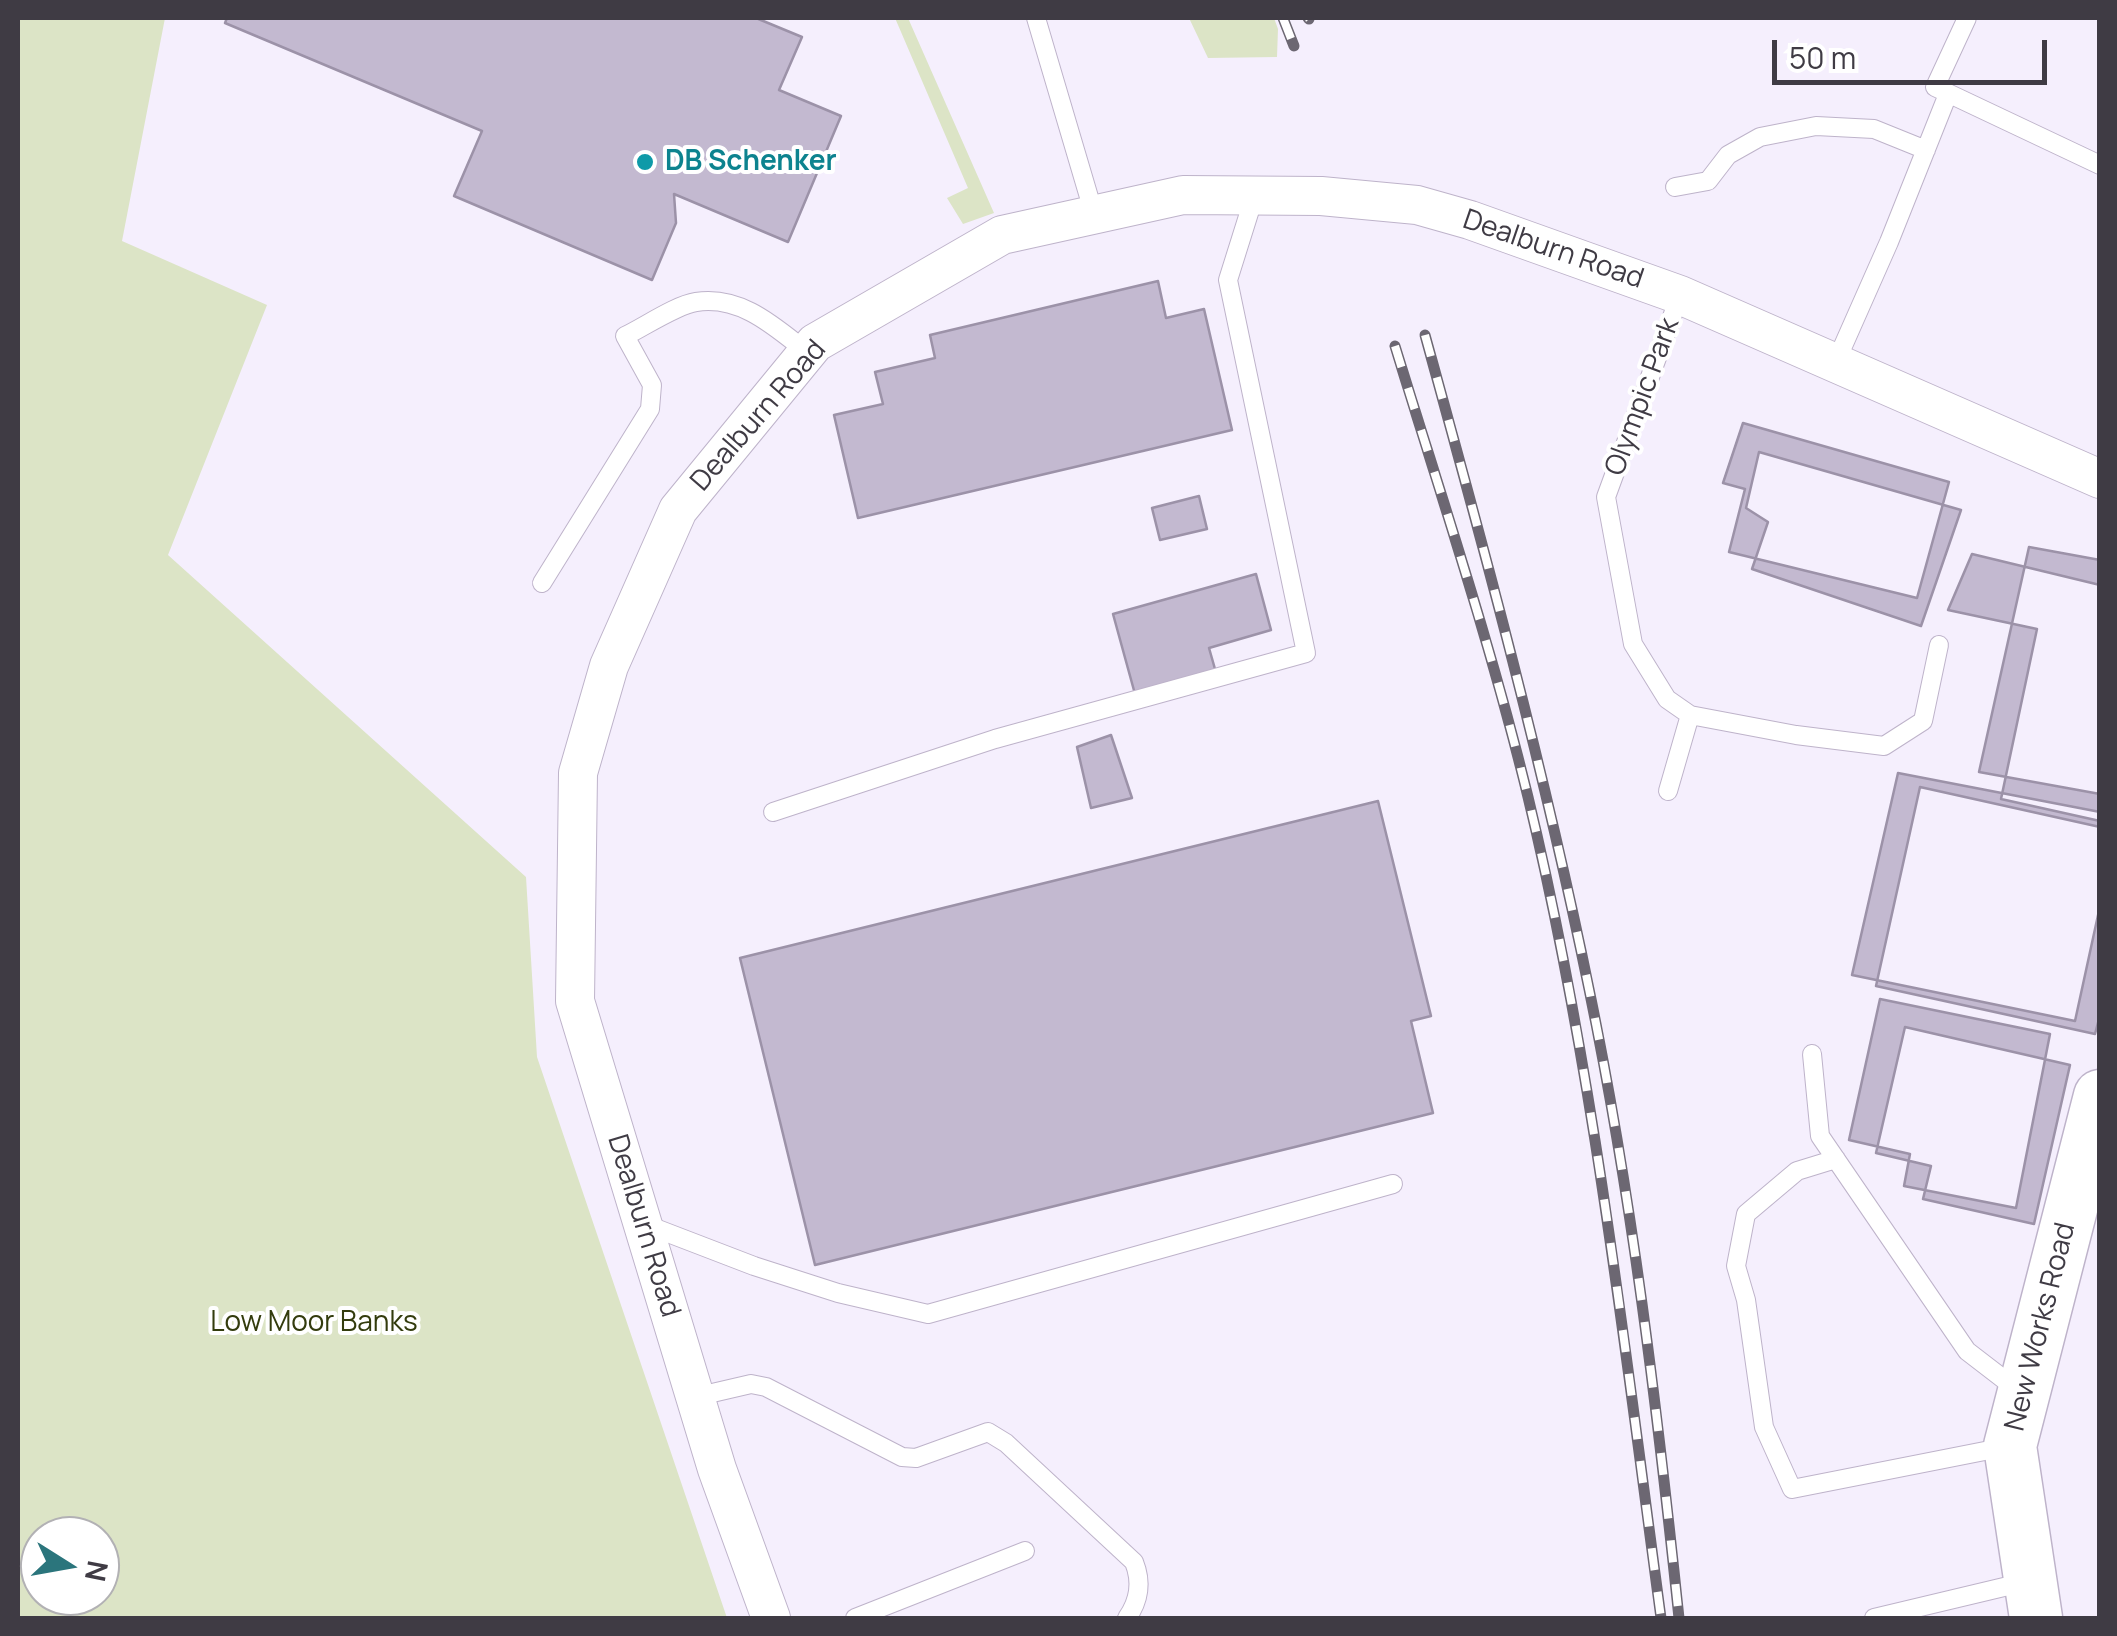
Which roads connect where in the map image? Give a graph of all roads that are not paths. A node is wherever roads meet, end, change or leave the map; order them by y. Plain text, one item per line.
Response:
1 (1036, 18) edge
2 (1967, 18) edge
3 (1948, 94) junction
4 (1926, 150) junction
5 (2100, 165) edge
6 (1675, 187) dead end
7 (1256, 194) junction
8 (1094, 214) junction
9 (1680, 295) junction
10 (807, 352) junction
11 (1835, 364) junction
12 (2100, 480) edge
13 (542, 583) dead end
14 (1939, 645) dead end
15 (1690, 715) junction
16 (1668, 790) dead end
17 (772, 812) dead end
18 (1812, 1054) dead end
19 (2100, 1096) edge
20 (1836, 1158) junction
21 (1394, 1184) dead end
22 (642, 1223) junction
23 (2024, 1394) junction
24 (695, 1397) junction
25 (2010, 1446) junction
26 (1025, 1551) dead end
27 (2033, 1600) edge
28 (771, 1618) edge
29 (855, 1618) edge
30 (1127, 1618) edge
31 (1874, 1618) edge

1 - 8 lane
2 - 3 lane
3 - 4 lane
3 - 5 lane
4 - 6 lane
4 - 11 lane
7 - 8 street, Dealburn Road
7 - 9 street, Dealburn Road
7 - 17 lane
8 - 10 street, Dealburn Road
9 - 11 street, Dealburn Road
9 - 15 lane, Olympic Park
10 - 13 lane
10 - 22 street, Dealburn Road
11 - 12 street, Dealburn Road
14 - 15 lane
15 - 16 lane
18 - 20 lane
19 - 23 street, New Works Road
20 - 23 lane
20 - 25 lane
21 - 22 lane
22 - 24 street, Dealburn Road
23 - 25 street, New Works Road
24 - 28 street, Dealburn Road
24 - 30 lane
25 - 27 street, New Works Road
26 - 29 lane
27 - 31 lane

